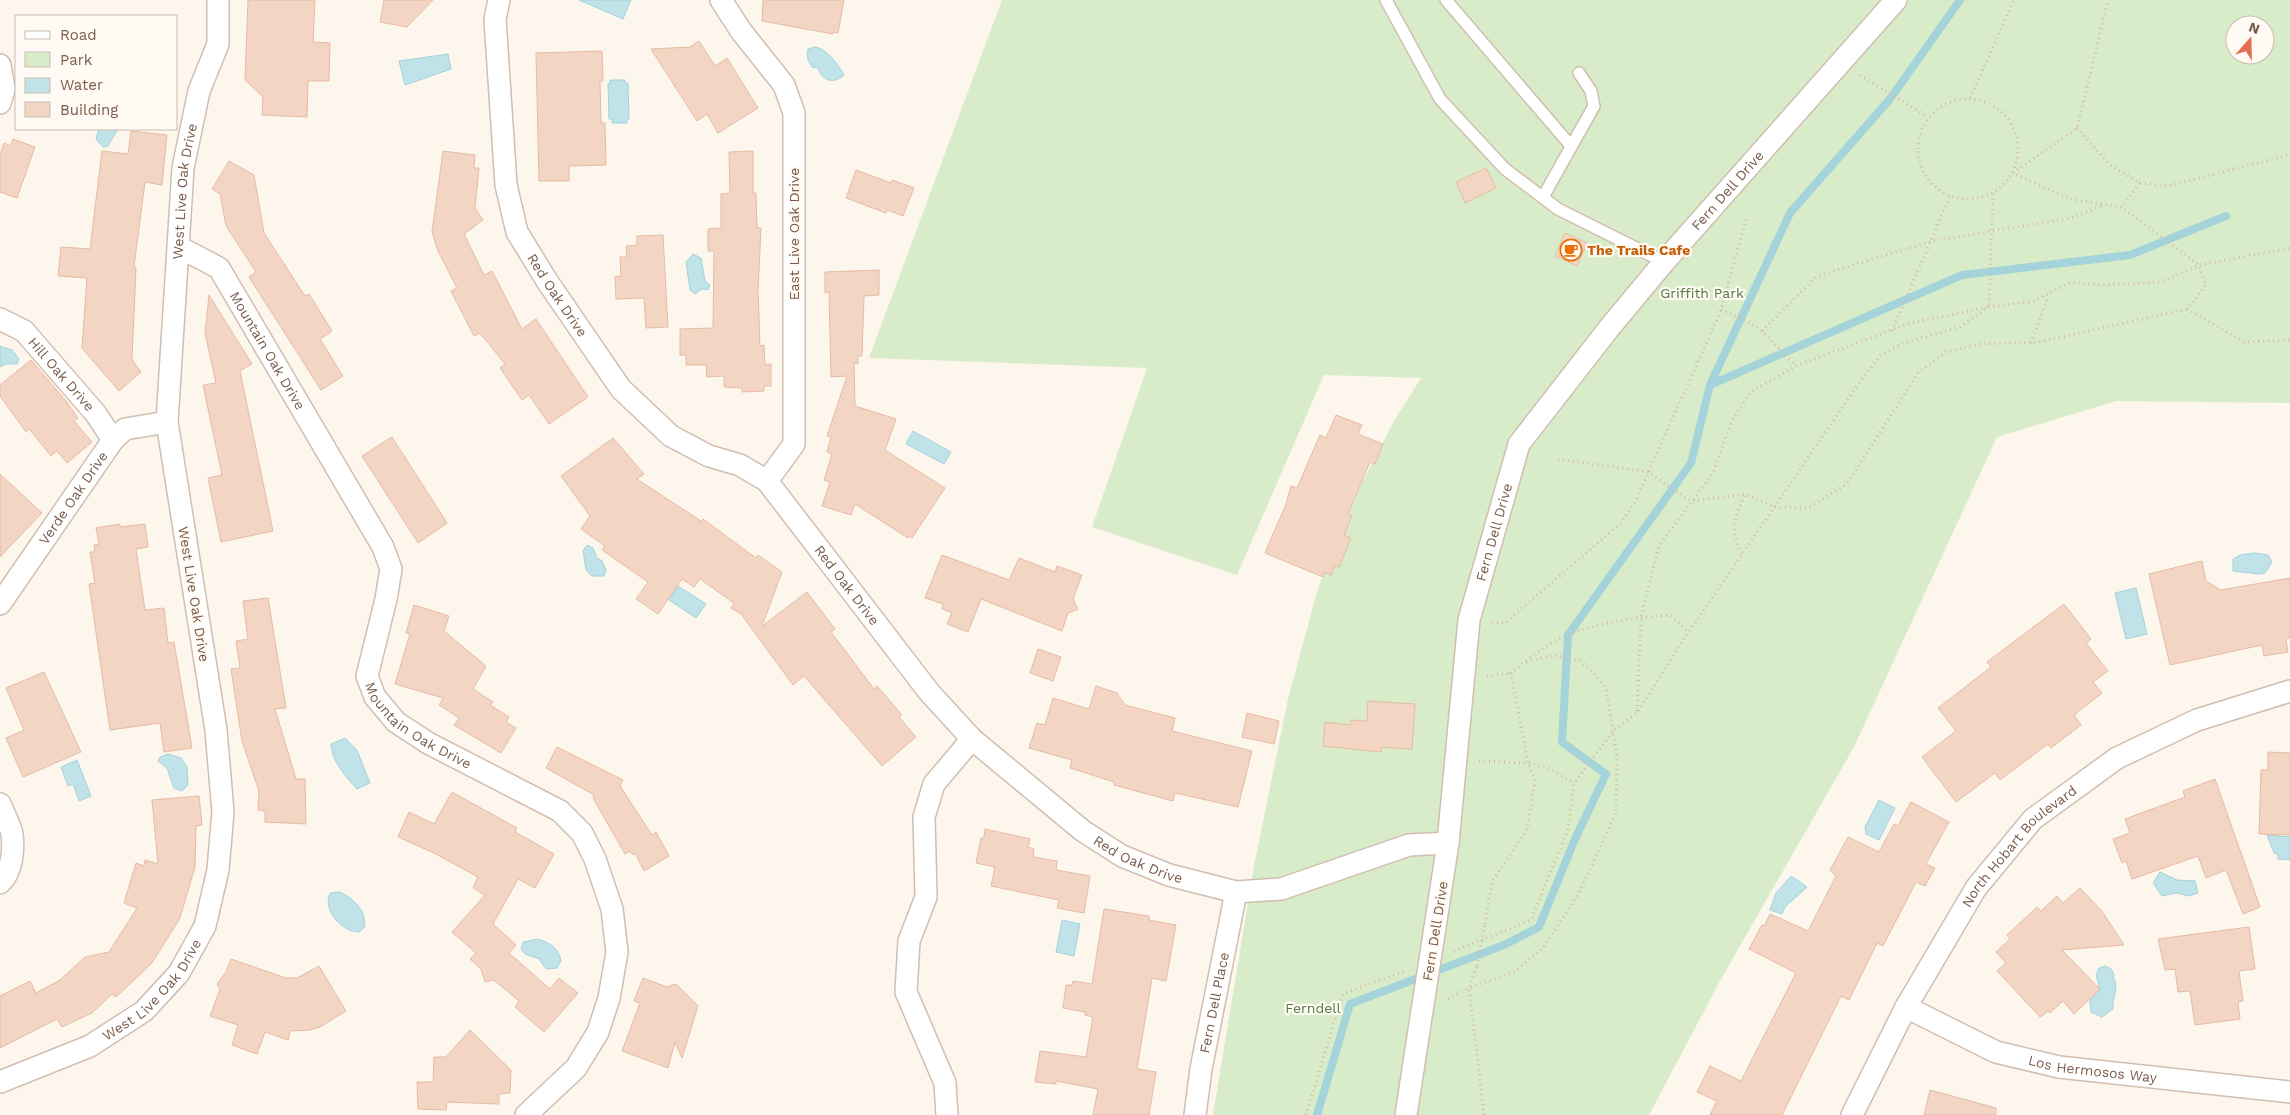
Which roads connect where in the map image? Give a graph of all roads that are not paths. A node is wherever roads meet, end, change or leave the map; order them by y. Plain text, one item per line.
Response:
1 (218, 0) edge
2 (499, 0) edge
3 (721, 0) edge
4 (1386, 0) edge
5 (1446, 0) edge
6 (1896, 0) edge
7 (0, 65) edge
8 (1580, 73) dead end
9 (0, 103) edge
10 (1572, 146) junction
11 (1542, 197) junction
12 (178, 247) junction
13 (1664, 262) junction
14 (0, 319) edge
15 (167, 422) junction
16 (113, 440) junction
17 (767, 481) junction
18 (0, 604) edge
19 (2290, 691) edge
20 (972, 739) junction
21 (0, 804) edge
22 (1448, 843) junction
23 (1, 879) edge
24 (1236, 892) junction
25 (1906, 1007) junction
26 (0, 1082) edge
27 (2290, 1092) edge
28 (526, 1115) edge
29 (947, 1115) edge
30 (1195, 1115) edge
31 (1406, 1115) edge
32 (1852, 1115) edge

1 - 12 street, West Live Oak Drive
2 - 17 street, Red Oak Drive
3 - 17 street, East Live Oak Drive
4 - 11 lane
5 - 10 lane
6 - 13 street, Fern Dell Drive
7 - 9 street
8 - 10 lane
10 - 11 lane
11 - 13 lane
12 - 15 street, West Live Oak Drive
12 - 28 street, Mountain Oak Drive
13 - 22 street, Fern Dell Drive
14 - 16 street, Hill Oak Drive
15 - 16 street, Verde Oak Drive
15 - 26 street, West Live Oak Drive
16 - 18 street, Verde Oak Drive
17 - 20 street, Red Oak Drive
19 - 25 street, North Hobart Boulevard
20 - 24 street, Red Oak Drive
20 - 29 street
21 - 23 street
22 - 24 street, Red Oak Drive
22 - 31 street, Fern Dell Drive, bridge
24 - 30 street, Fern Dell Place
25 - 27 street, Los Hermosos Way
25 - 32 street, North Hobart Boulevard

